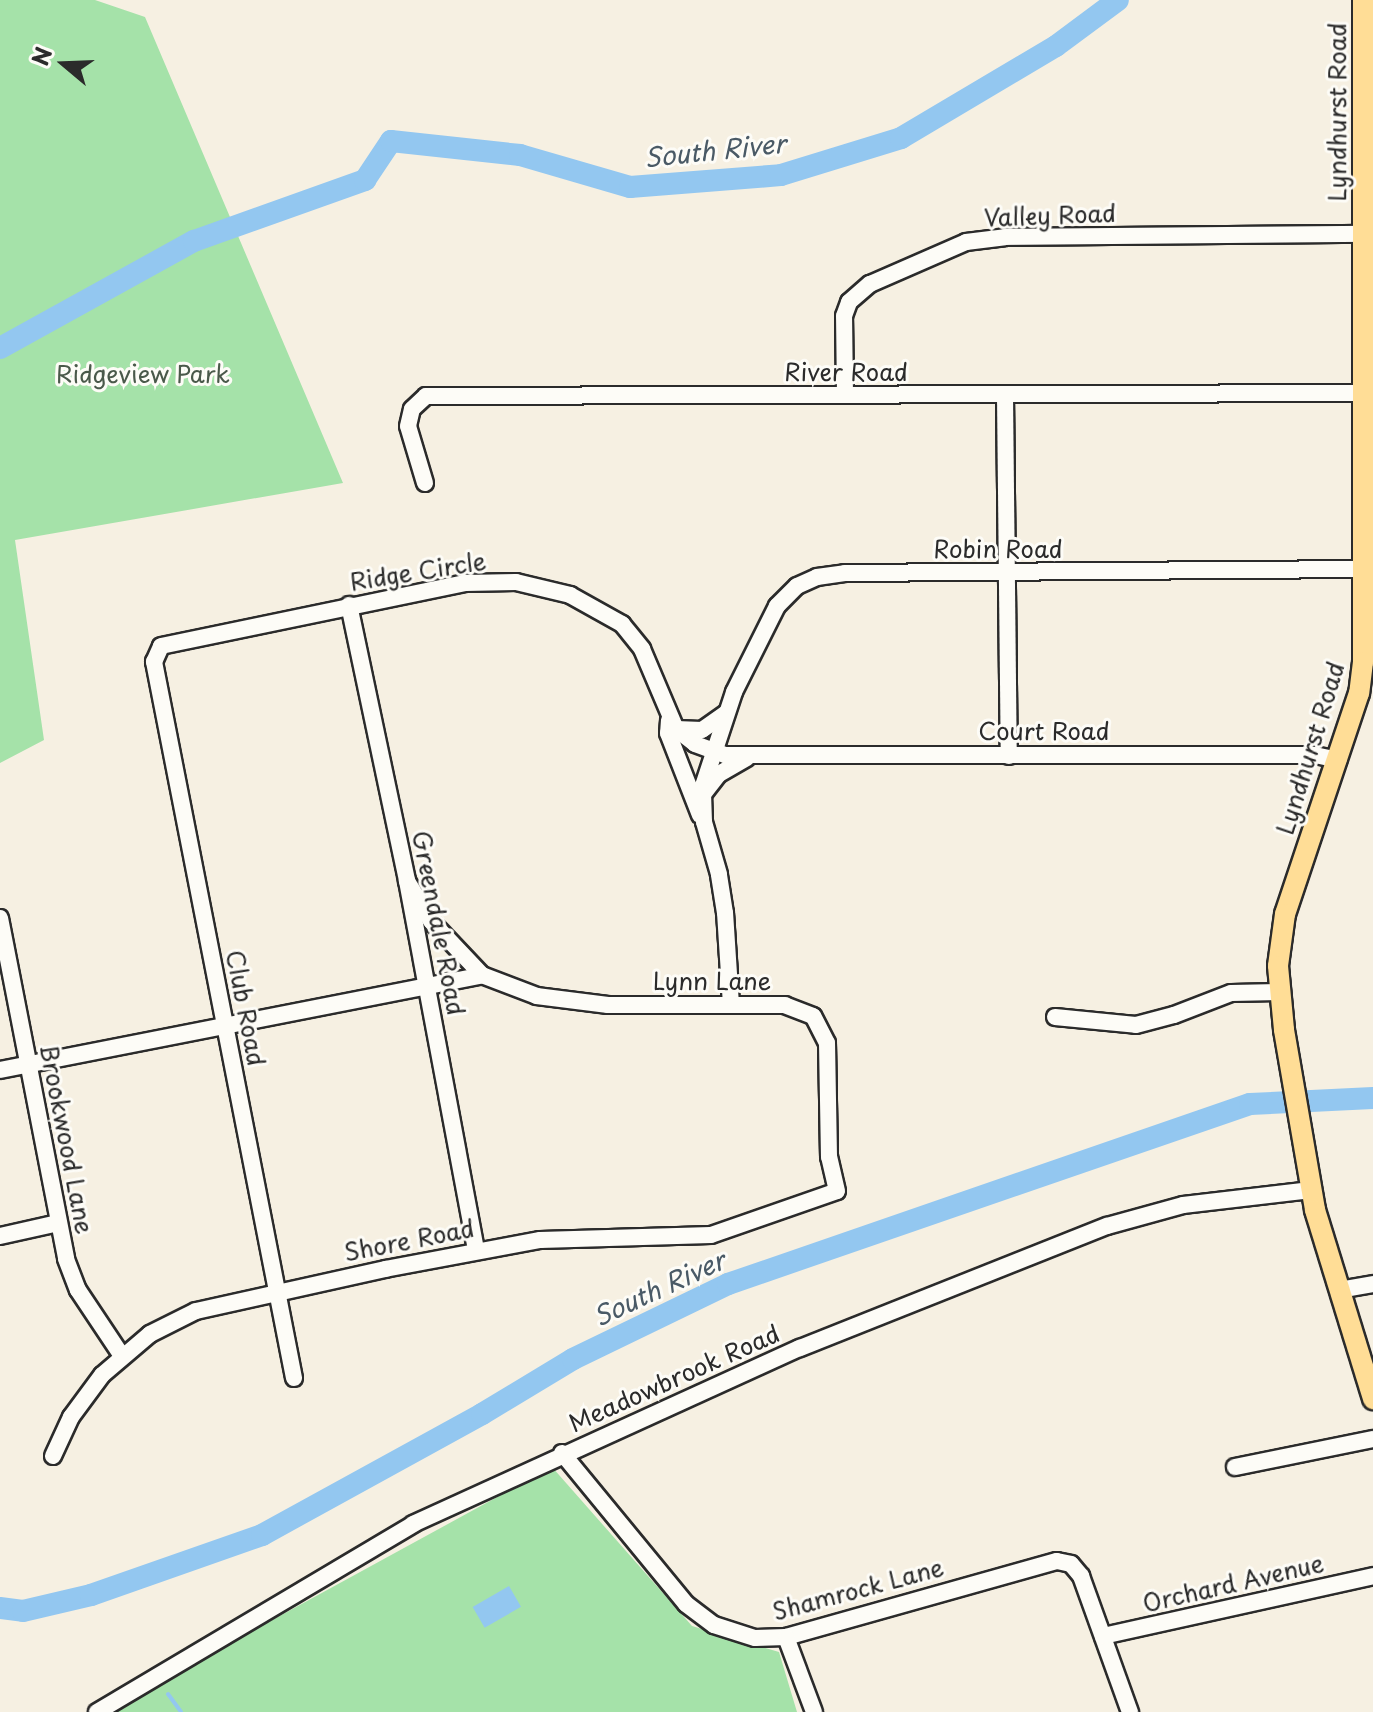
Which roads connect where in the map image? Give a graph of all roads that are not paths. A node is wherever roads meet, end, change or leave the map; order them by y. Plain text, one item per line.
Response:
1 (1363, 0) edge
2 (1363, 234) junction
3 (1363, 393) junction
4 (845, 395) junction
5 (1005, 395) junction
6 (1368, 477) edge
7 (425, 483) dead end
8 (1364, 569) junction
9 (1006, 573) junction
10 (349, 605) junction
11 (158, 648) joint
12 (1366, 694) edge
13 (727, 712) junction
14 (672, 724) junction
15 (720, 729) junction
16 (712, 751) junction
17 (1009, 756) junction
18 (748, 757) junction
19 (1338, 760) junction
20 (702, 798) junction
21 (704, 822) junction
22 (407, 881) junction
23 (0, 918) edge
24 (482, 975) junction
25 (427, 986) junction
26 (1279, 992) junction
27 (731, 1005) junction
28 (1055, 1017) dead end
29 (225, 1025) junction
30 (27, 1064) junction
31 (0, 1070) edge
32 (1311, 1190) junction
33 (837, 1191) joint
34 (58, 1223) junction
35 (0, 1236) edge
36 (476, 1251) junction
37 (1373, 1284) edge
38 (1339, 1290) junction
39 (277, 1291) junction
40 (122, 1356) junction
41 (294, 1378) dead end
42 (1373, 1399) edge
43 (1373, 1439) edge
44 (562, 1453) junction
45 (53, 1456) dead end
46 (1235, 1467) dead end
47 (1373, 1576) edge
48 (1103, 1636) junction
49 (786, 1637) junction
50 (97, 1712) edge
51 (814, 1712) edge
52 (1130, 1712) edge

1 - 2 main road, Lyndhurst Road
2 - 3 main road, Lyndhurst Road
2 - 4 street, Valley Road
3 - 5 street, River Road
3 - 6 main road, Lyndhurst Road
4 - 5 street, River Road
4 - 7 street, River Road
5 - 9 street
6 - 8 main road, Lyndhurst Road
8 - 9 street, Robin Road
8 - 12 main road, Lyndhurst Road
9 - 13 street, Robin Road
9 - 17 street
10 - 11 street, Ridge Circle
10 - 14 street, Ridge Circle
10 - 22 street, Greendale Road
11 - 29 street, Club Road
12 - 19 main road, Lyndhurst Road
13 - 14 street
13 - 15 street, Robin Road
14 - 16 street
14 - 21 street, Ridge Circle
15 - 16 street, Robin Road
15 - 18 street
16 - 18 street, Court Road
16 - 20 street, Ridge Circle
17 - 18 street, Court Road
17 - 19 street, Court Road
18 - 20 street
19 - 26 main road, Lyndhurst Road
20 - 21 street, Ridge Circle
21 - 27 street, Ridge Circle
22 - 24 street, Lynn Lane
22 - 25 street, Greendale Road
23 - 30 street, Brookwood Lane
24 - 25 street
24 - 27 street, Lynn Lane
25 - 29 street
25 - 36 street, Greendale Road
26 - 28 street
26 - 32 main road, Lyndhurst Road
27 - 33 street, Lynn Lane
29 - 30 street
29 - 39 street, Club Road
30 - 31 street
30 - 34 street, Brookwood Lane
32 - 38 main road, Lyndhurst Road
32 - 44 street, Meadowbrook Road
33 - 36 street, Shore Road
34 - 35 street
34 - 40 street, Brookwood Lane
36 - 39 street, Shore Road
37 - 38 street
38 - 42 main road, Lyndhurst Road
39 - 40 street, Shore Road
39 - 41 street, Club Road
40 - 45 street, Shore Road
43 - 46 street
44 - 49 street, Shamrock Lane
44 - 50 street, Meadowbrook Road
47 - 48 street, Orchard Avenue
48 - 49 street, Shamrock Lane
48 - 52 street
49 - 51 street

